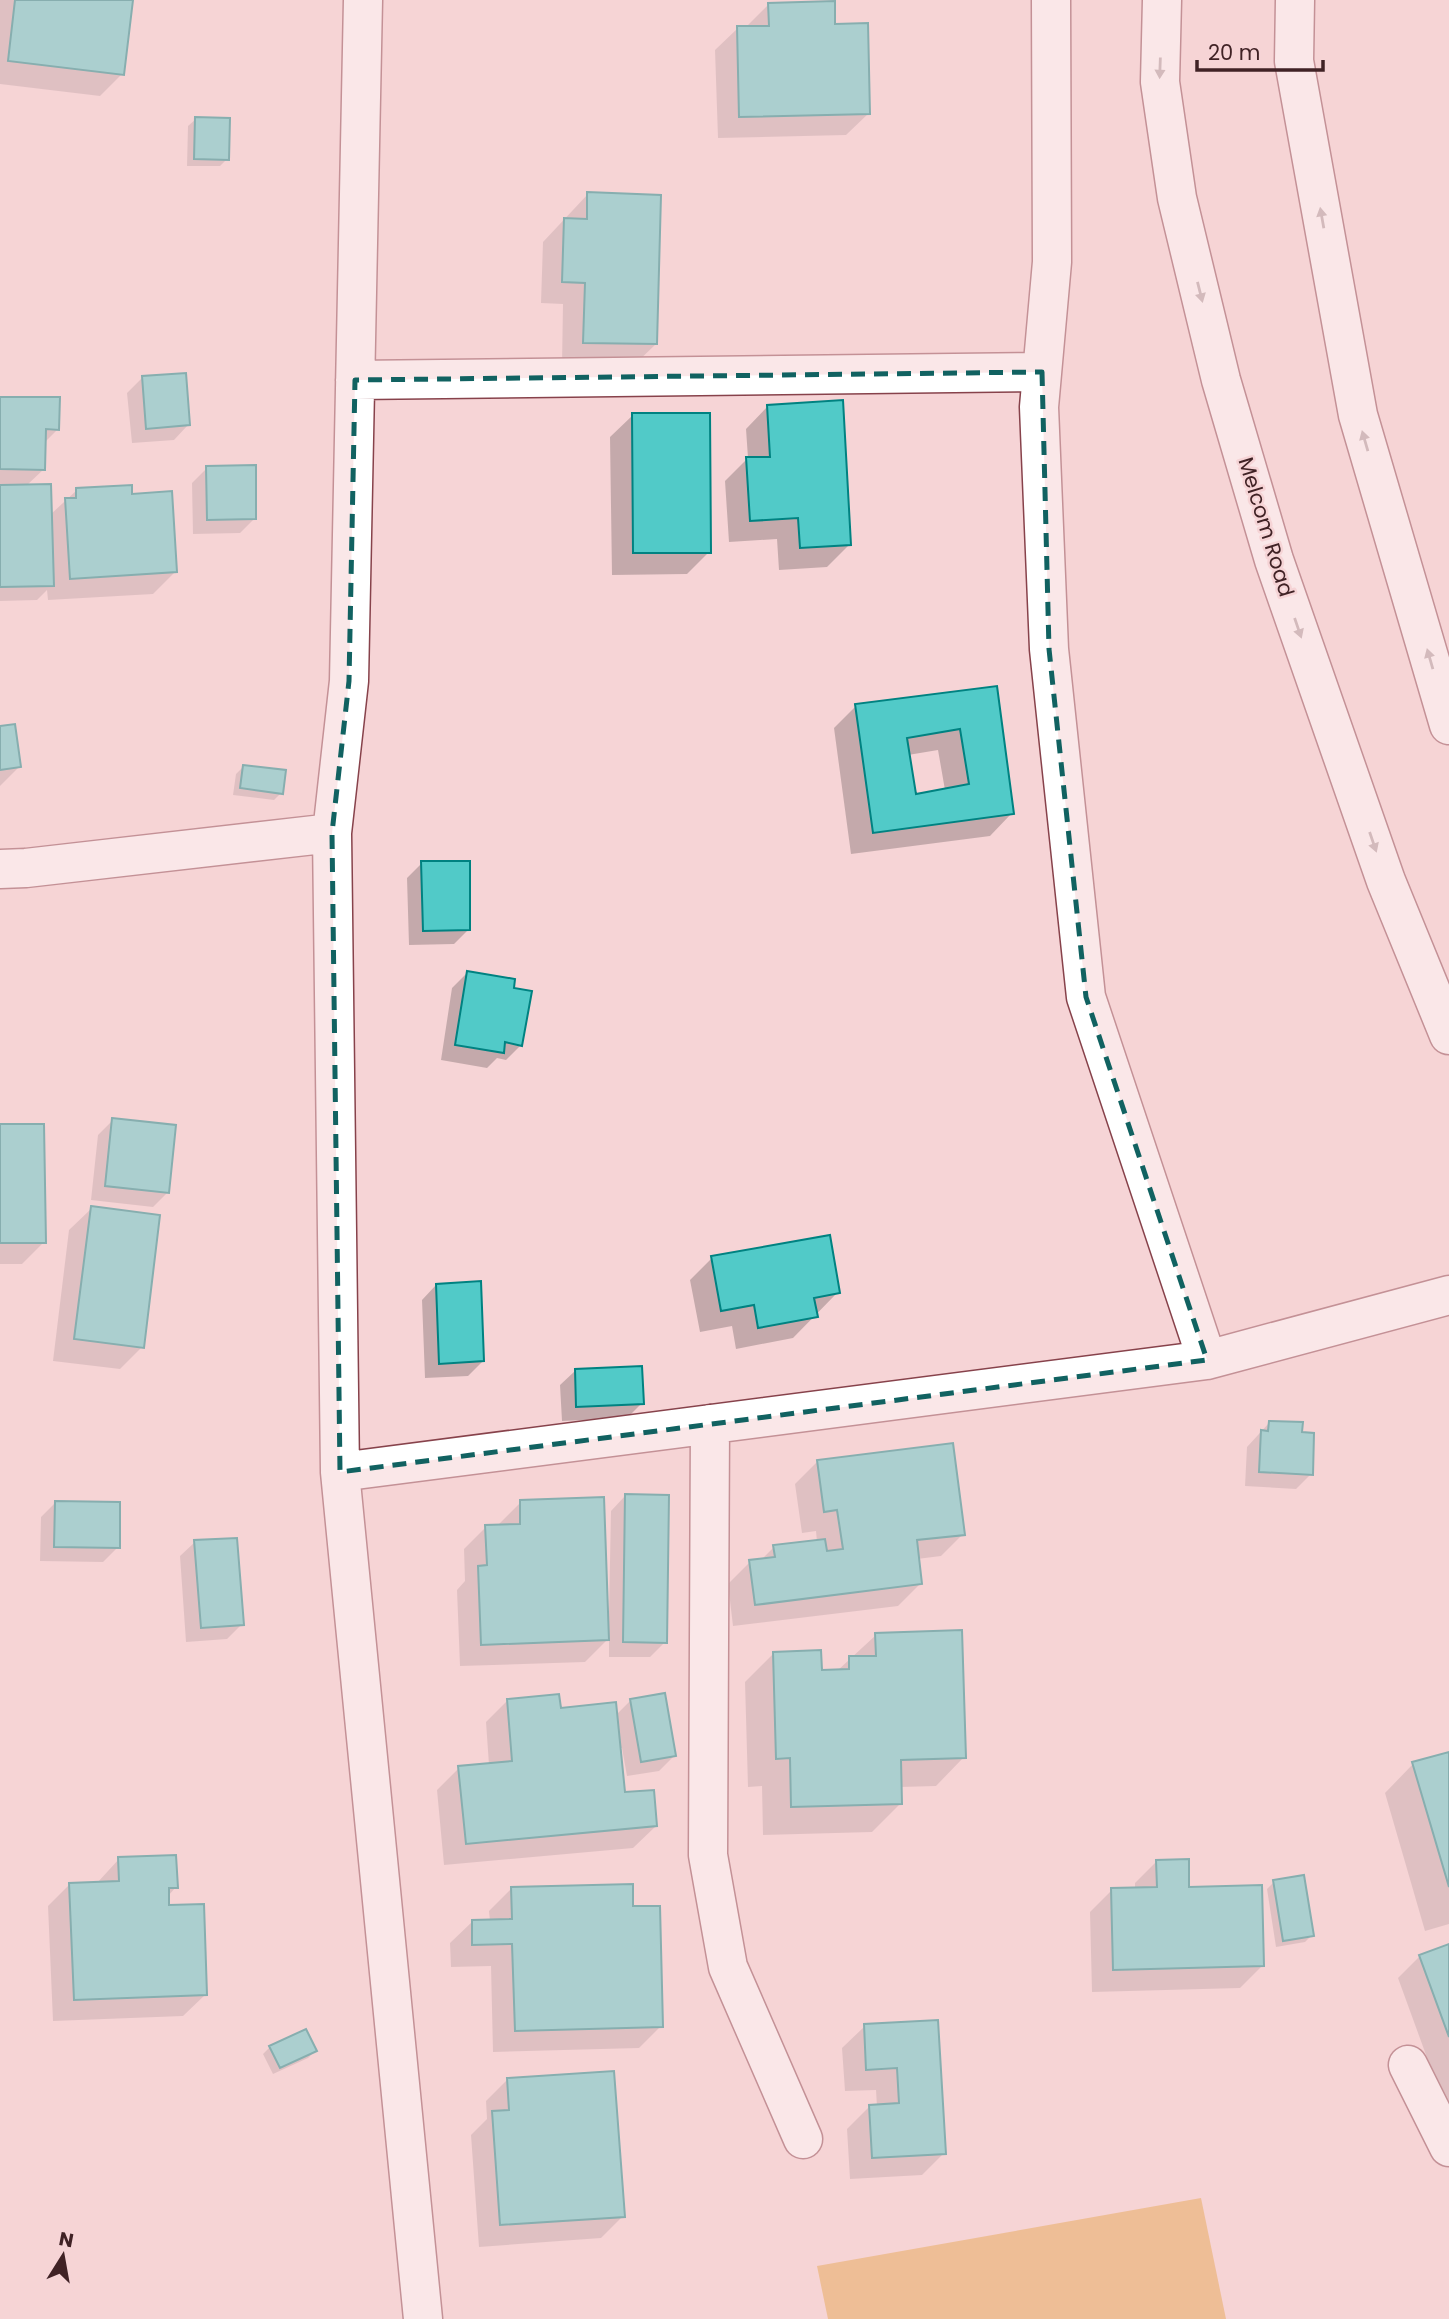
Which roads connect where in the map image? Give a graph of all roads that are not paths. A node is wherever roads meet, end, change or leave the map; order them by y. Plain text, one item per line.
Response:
1 (363, 0) edge
2 (1051, 0) edge
3 (1162, 0) edge
4 (1295, 0) edge
5 (1042, 372) junction
6 (355, 380) junction
7 (1449, 725) edge
8 (332, 833) junction
9 (0, 869) edge
10 (1449, 1035) edge
11 (1449, 1295) edge
12 (1207, 1360) junction
13 (710, 1424) junction
14 (340, 1472) junction
15 (1408, 2065) dead end
16 (803, 2139) dead end
17 (1449, 2147) edge
18 (423, 2319) edge

1 - 6 street
2 - 5 street
3 -> 10 street, Melcom Road
7 -> 4 street
5 - 6 street
5 - 12 street
6 - 8 street
8 - 9 street
8 - 14 street
11 - 12 street
12 - 13 street
13 - 14 street
13 - 16 street
14 - 18 street
15 - 17 street

